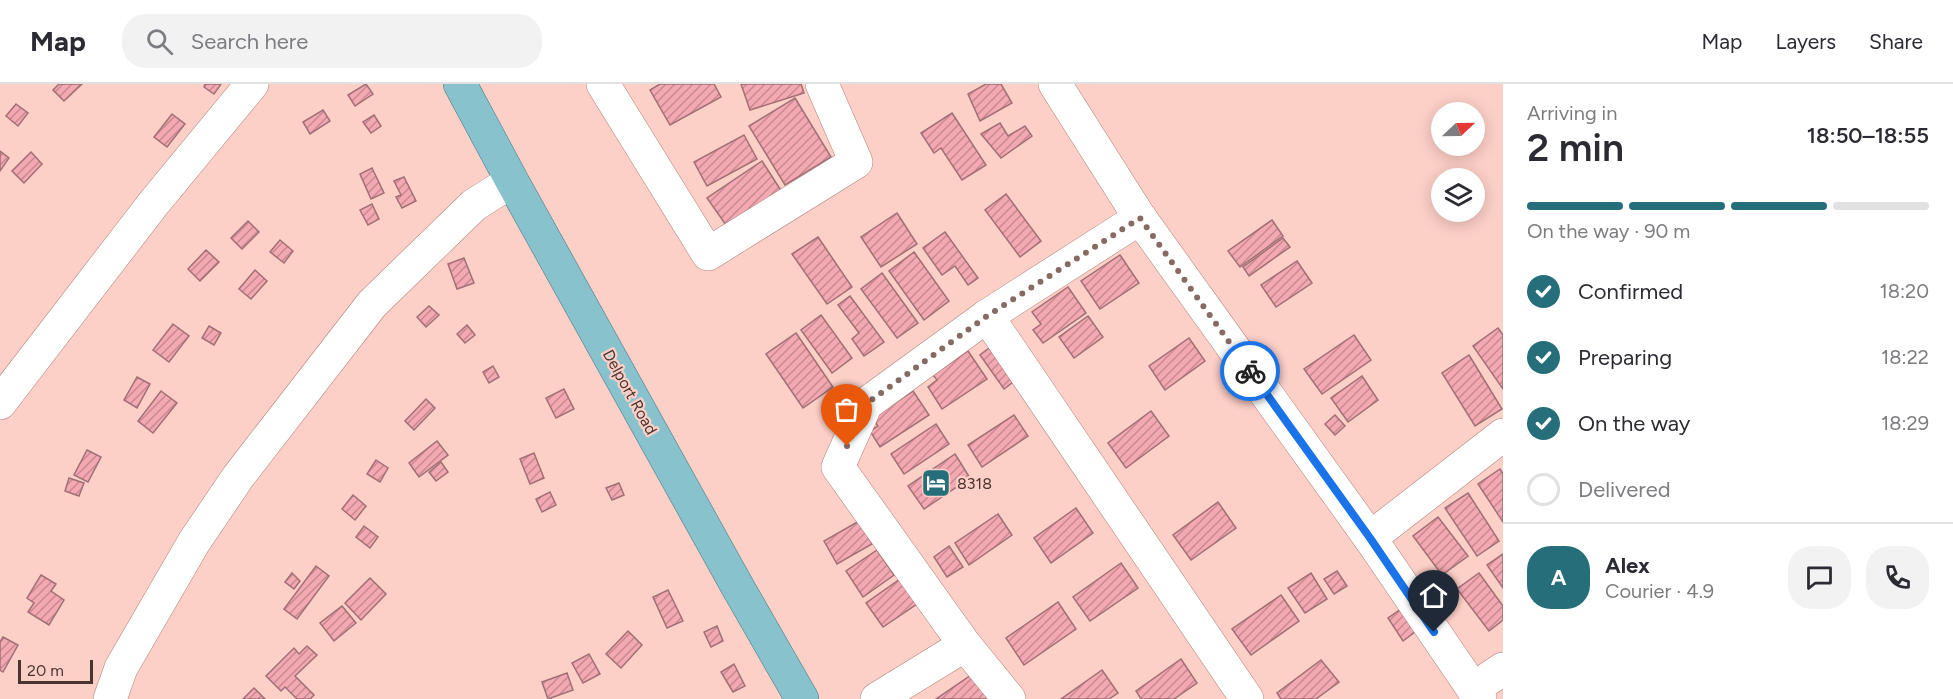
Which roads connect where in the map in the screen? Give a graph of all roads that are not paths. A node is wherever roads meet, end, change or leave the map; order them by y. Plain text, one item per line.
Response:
1 (252, 84) edge
2 (460, 84) edge
3 (603, 84) edge
4 (822, 84) edge
5 (1054, 84) edge
6 (512, 181) junction
7 (1140, 218) junction
8 (987, 316) junction
9 (0, 403) edge
10 (1503, 435) edge
11 (1370, 538) junction
12 (965, 645) junction
13 (1503, 669) edge
14 (1476, 694) edge
15 (799, 698) edge
16 (110, 699) edge
17 (877, 699) edge
18 (1009, 699) edge
19 (1247, 699) edge

1 - 9 street
2 - 6 main road, Delport Road
3 - 4 street
5 - 7 street
6 - 15 main road, Delport Road
6 - 16 street
7 - 8 street
7 - 11 street
8 - 12 street
8 - 19 street
10 - 11 street
11 - 14 street
12 - 17 street
12 - 18 street
13 - 14 street

